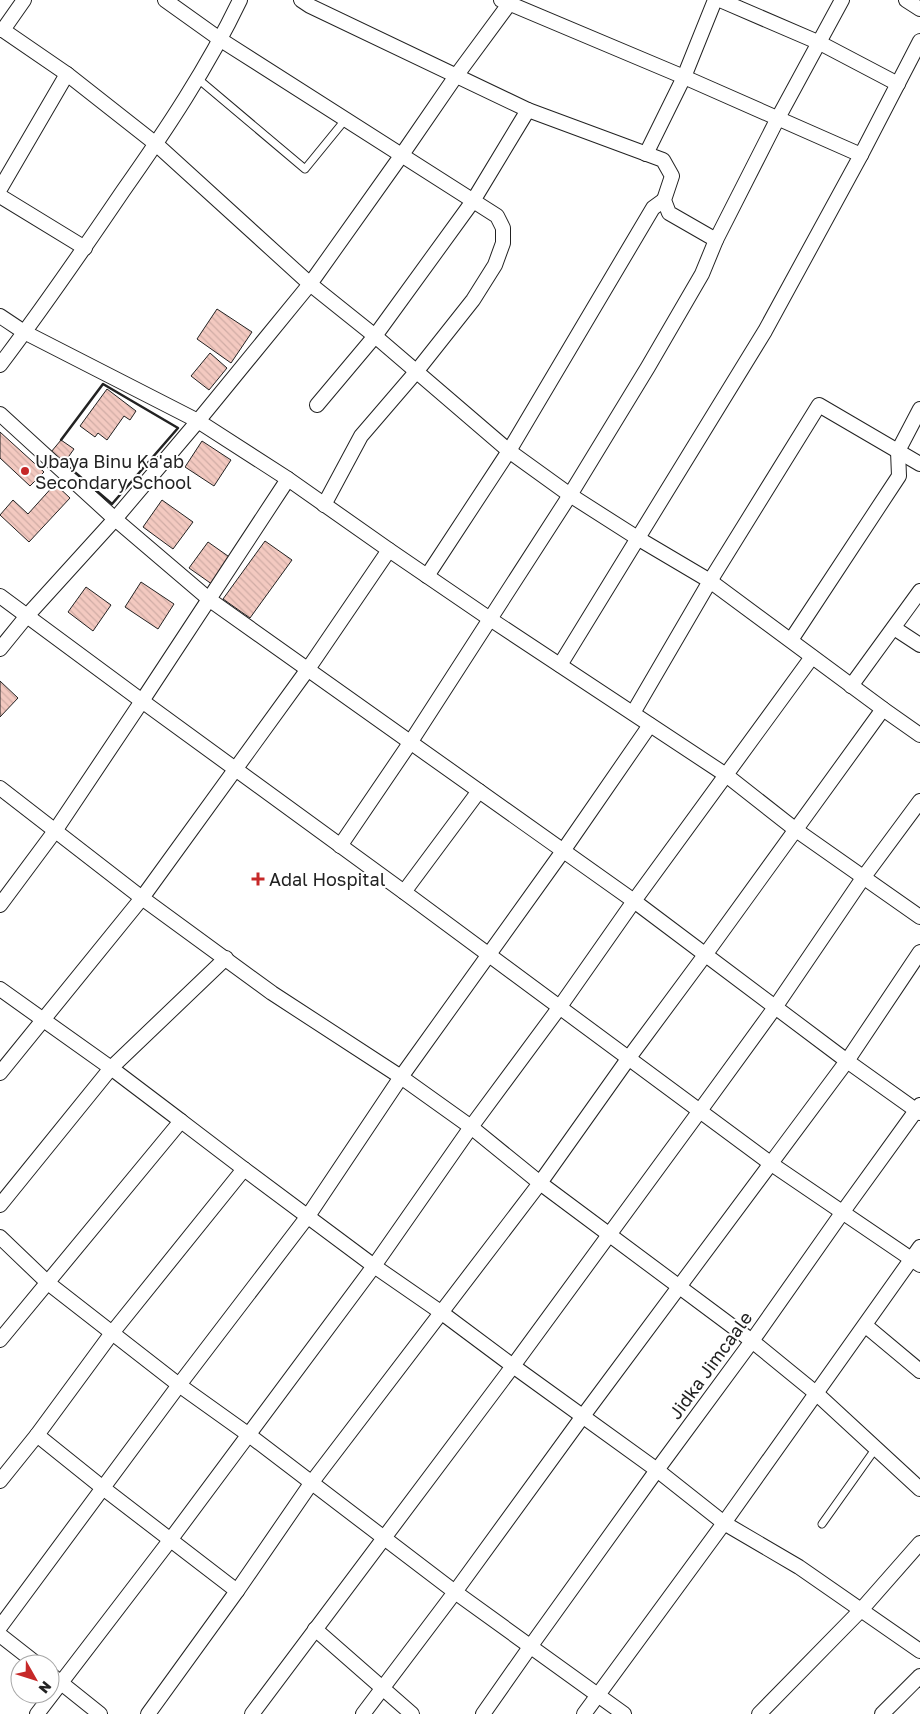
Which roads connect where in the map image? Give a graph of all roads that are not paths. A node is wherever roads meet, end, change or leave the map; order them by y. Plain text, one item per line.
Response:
1 (24, 0) edge
2 (165, 0) edge
3 (240, 0) edge
4 (301, 0) edge
5 (715, 0) edge
6 (720, 0) edge
7 (842, 0) edge
8 (906, 0) edge
9 (507, 1) edge
10 (920, 8) edge
11 (1, 30) edge
12 (221, 40) junction
13 (920, 40) edge
14 (820, 43) junction
15 (66, 74) junction
16 (456, 76) junction
17 (684, 77) junction
18 (197, 78) junction
19 (898, 84) junction
20 (528, 110) junction
21 (778, 118) junction
22 (345, 120) junction
23 (156, 144) junction
24 (646, 154) junction
25 (860, 155) junction
26 (401, 156) junction
27 (0, 189) edge
28 (0, 196) edge
29 (664, 200) junction
30 (473, 201) junction
31 (716, 240) junction
32 (84, 248) junction
33 (310, 284) junction
34 (0, 316) edge
35 (24, 332) junction
36 (375, 336) junction
37 (0, 365) edge
38 (416, 372) junction
39 (317, 405) dead end
40 (920, 409) edge
41 (0, 414) edge
42 (198, 421) junction
43 (509, 451) junction
44 (898, 451) junction
45 (920, 464) edge
46 (288, 479) junction
47 (570, 495) junction
48 (324, 505) junction
49 (115, 519) junction
50 (638, 539) junction
51 (388, 550) junction
52 (427, 576) junction
53 (710, 580) junction
54 (920, 591) edge
55 (0, 596) edge
56 (210, 600) junction
57 (26, 617) junction
58 (490, 619) junction
59 (894, 628) junction
60 (791, 640) junction
61 (920, 646) edge
62 (0, 649) edge
63 (812, 657) junction
64 (560, 665) junction
65 (308, 669) junction
66 (851, 686) junction
67 (142, 701) junction
68 (882, 709) junction
69 (633, 713) junction
70 (650, 725) junction
71 (920, 735) edge
72 (410, 743) junction
73 (235, 770) junction
74 (726, 775) junction
75 (0, 788) edge
76 (479, 792) junction
77 (920, 801) edge
78 (796, 830) junction
79 (55, 831) junction
80 (340, 846) junction
81 (563, 851) junction
82 (863, 878) junction
83 (404, 892) junction
84 (142, 898) junction
85 (634, 901) junction
86 (0, 905) edge
87 (920, 917) edge
88 (920, 952) edge
89 (489, 955) junction
90 (705, 955) junction
91 (226, 958) junction
92 (0, 989) edge
93 (776, 1006) junction
94 (559, 1008) junction
95 (44, 1020) junction
96 (628, 1059) junction
97 (847, 1061) junction
98 (111, 1068) junction
99 (0, 1073) edge
100 (401, 1078) junction
101 (919, 1110) edge
102 (699, 1112) junction
103 (181, 1121) junction
104 (471, 1127) junction
105 (770, 1163) junction
106 (244, 1169) junction
107 (540, 1183) junction
108 (0, 1205) edge
109 (842, 1213) junction
110 (308, 1216) junction
111 (609, 1234) junction
112 (0, 1237) edge
113 (917, 1257) edge
114 (374, 1266) junction
115 (48, 1283) junction
116 (679, 1288) junction
117 (442, 1313) junction
118 (866, 1326) junction
119 (112, 1333) junction
120 (0, 1340) edge
121 (752, 1341) junction
122 (513, 1366) junction
123 (920, 1371) edge
124 (179, 1385) junction
125 (817, 1394) junction
126 (583, 1416) junction
127 (37, 1435) junction
128 (249, 1435) junction
129 (876, 1448) junction
130 (657, 1470) junction
131 (0, 1480) edge
132 (312, 1482) junction
133 (103, 1488) junction
134 (920, 1490) edge
135 (724, 1523) junction
136 (822, 1524) dead end
137 (383, 1538) junction
138 (171, 1539) junction
139 (920, 1543) edge
140 (237, 1590) junction
141 (455, 1592) junction
142 (861, 1610) junction
143 (0, 1627) edge
144 (314, 1629) junction
145 (0, 1636) edge
146 (530, 1647) junction
147 (920, 1651) edge
148 (24, 1654) edge
149 (920, 1676) edge
150 (62, 1683) junction
151 (382, 1687) junction
152 (597, 1695) junction
153 (37, 1714) edge
154 (100, 1714) edge
155 (148, 1714) edge
156 (252, 1714) edge
157 (363, 1714) edge
158 (412, 1714) edge
159 (483, 1714) edge
160 (584, 1714) edge
161 (624, 1714) edge
162 (759, 1714) edge
163 (882, 1714) edge

1 - 11 street
2 - 12 street
3 - 12 street
4 - 16 street
5 - 17 street
6 - 14 street
7 - 14 street
8 - 10 street
9 - 16 street
9 - 17 street
11 - 15 street
12 - 18 street
12 - 22 street
13 - 19 street
14 - 19 street
14 - 21 street
15 - 23 street
15 - 27 street
16 - 20 street
16 - 26 street
17 - 21 street
17 - 24 street
18 - 22 lane
18 - 23 street
19 - 25 street
20 - 24 street
20 - 30 street
21 - 25 street
21 - 31 street
22 - 26 street
23 - 32 street
23 - 33 street
24 - 29 street
25 - 50 street
26 - 30 street
26 - 33 street
28 - 32 street
29 - 31 street
29 - 43 street
30 - 36 street
30 - 38 street
31 - 47 street
32 - 35 street
33 - 36 street
33 - 42 street
34 - 35 street
35 - 37 street
35 - 42 street
36 - 38 street
36 - 39 street
38 - 43 street
38 - 48 street
40 - 44 street
41 - 49 street
42 - 46 street
42 - 49 street
43 - 47 street
43 - 52 street
44 - 45 street
44 - 53 street
44 - 60 street
46 - 48 street
46 - 56 street
47 - 50 street
47 - 58 street
48 - 51 street
49 - 56 street
49 - 57 street
50 - 53 street
50 - 64 street
51 - 52 street
51 - 65 street
52 - 58 street
53 - 60 street
53 - 69 street
54 - 59 street
55 - 57 street
56 - 65 street
56 - 67 street
57 - 62 street
57 - 67 street
58 - 64 street
58 - 72 street
59 - 61 street
59 - 66 street
60 - 63 street
63 - 66 street
63 - 74 street
64 - 69 street
65 - 72 street
65 - 73 street
66 - 68 street
67 - 73 street
67 - 79 street
68 - 71 street
68 - 78 street
69 - 70 street
70 - 74 street
70 - 81 street
72 - 76 street
72 - 80 street
73 - 80 street
73 - 84 street
74 - 78 street
74 - 85 street
75 - 79 street
76 - 81 street
76 - 83 street
77 - 82 street
78 - 82 street
78 - 90 street
79 - 84 street
79 - 86 street
80 - 83 street
81 - 85 street
81 - 89 street
82 - 87 street
82 - 93 street
83 - 89 street
84 - 91 street
84 - 95 street
85 - 90 street
85 - 94 street
88 - 97 street
89 - 94 street
89 - 100 street
90 - 93 street
90 - 96 street
91 - 98 street
91 - 100 street
92 - 95 street
93 - 97 street
93 - 102 street
94 - 96 street
94 - 104 street
95 - 98 street
95 - 99 street
96 - 102 street
96 - 107 street
97 - 101 street
97 - 105 street
98 - 103 street
98 - 108 street
100 - 104 street
100 - 110 street
101 - 109 street, Jidka Jimcaale
102 - 105 street
102 - 111 street
103 - 106 street
103 - 115 street
104 - 107 street
104 - 114 street
105 - 109 street
105 - 116 street
106 - 110 street
106 - 119 street
107 - 111 street
107 - 117 street
109 - 113 street
109 - 121 street, Jidka Jimcaale
110 - 114 street
110 - 124 street
111 - 116 street
111 - 122 street
112 - 115 street
113 - 118 street
114 - 117 street
114 - 128 street
115 - 119 street
115 - 120 street
116 - 121 street
116 - 126 street
117 - 122 street
117 - 132 street
118 - 123 street
118 - 125 street
119 - 124 street
119 - 127 street
121 - 125 street
121 - 130 street, Jidka Jimcaale
122 - 126 street
122 - 137 street
124 - 128 street
124 - 133 street
125 - 129 street
125 - 135 street
126 - 130 street
126 - 141 street
127 - 131 street
127 - 133 street
128 - 132 street
128 - 138 street
129 - 134 street
129 - 136 lane
130 - 135 street
130 - 146 street, Jidka Jimcaale
132 - 137 street
132 - 140 street
133 - 138 street
133 - 143 street
135 - 142 street
135 - 152 street
137 - 141 street
137 - 144 street
138 - 140 street
138 - 150 street
139 - 142 street
140 - 155 street
141 - 146 street
141 - 151 street
142 - 147 street
142 - 162 street
144 - 151 street
144 - 156 street
145 - 148 street
146 - 152 street
146 - 159 street, Jidka Jimcaale
149 - 163 street
150 - 153 street
150 - 154 street
151 - 157 street
151 - 158 street
152 - 160 street
152 - 161 street

